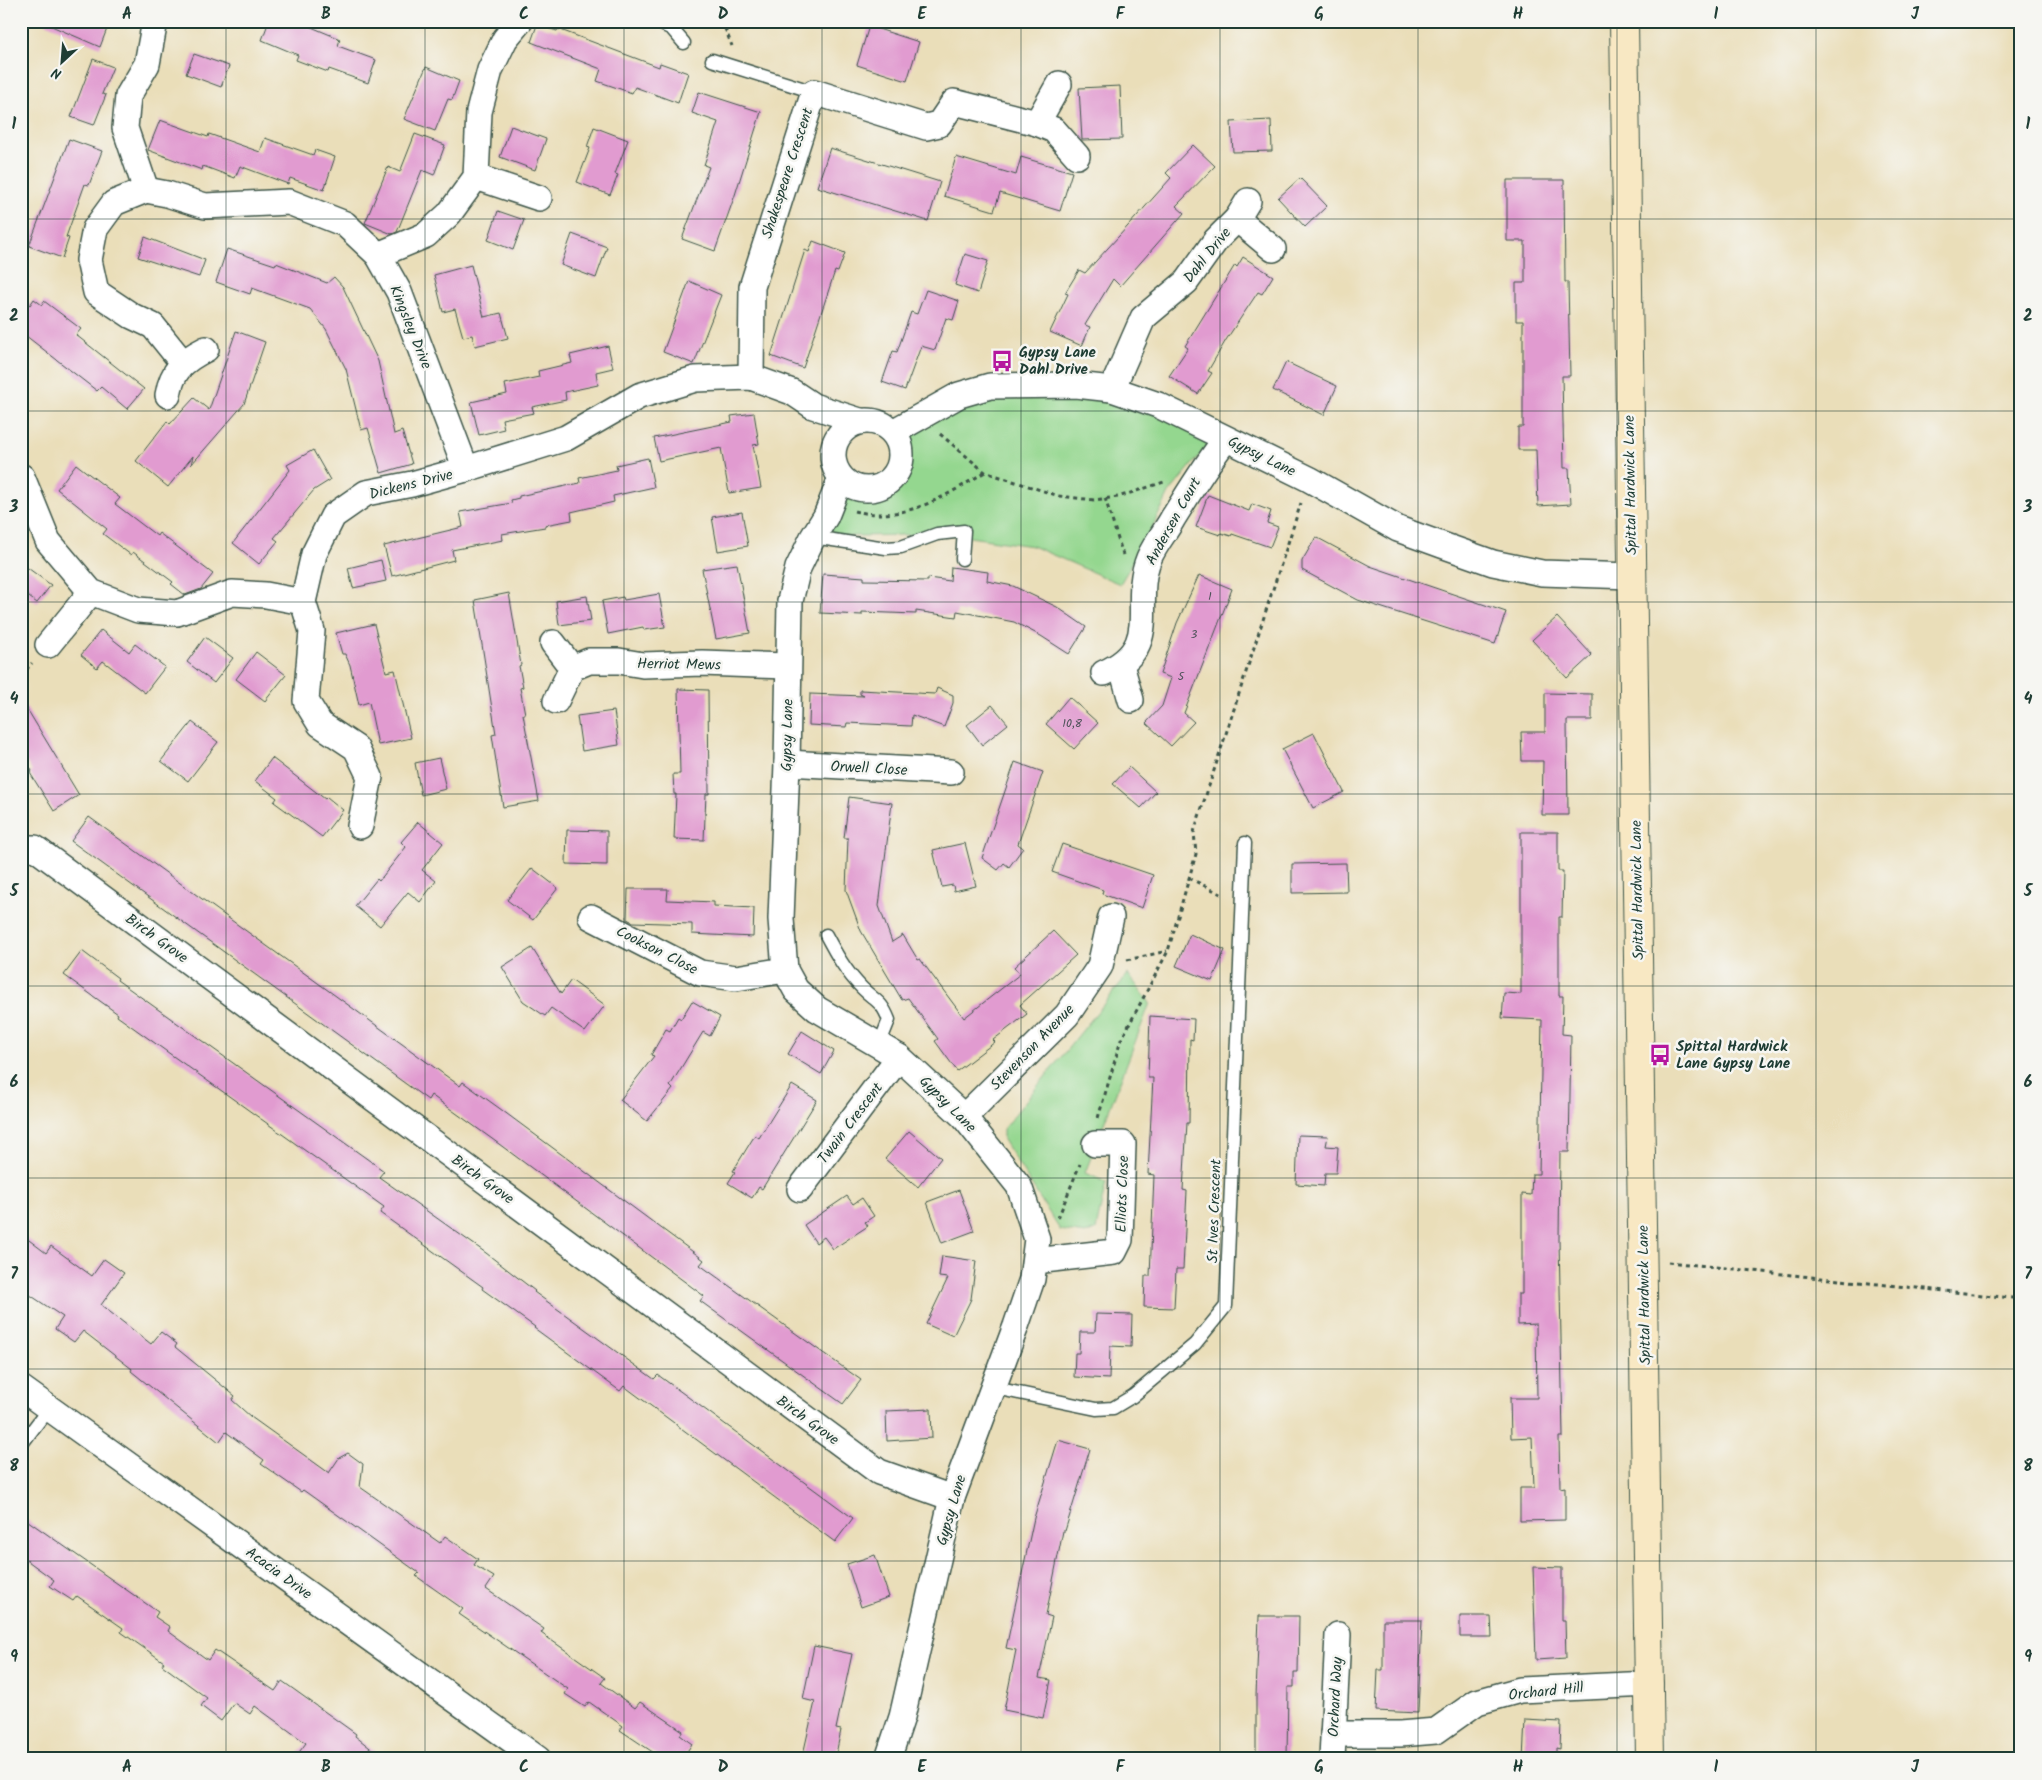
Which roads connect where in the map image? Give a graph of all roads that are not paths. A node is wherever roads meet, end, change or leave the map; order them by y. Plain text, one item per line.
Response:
1 (155, 21) edge
2 (520, 21) edge
3 (655, 21) edge
4 (1624, 21) edge
5 (684, 42) dead end
6 (712, 60) dead end
7 (1059, 84) dead end
8 (814, 92) junction
9 (1036, 123) junction
10 (1077, 156) dead end
11 (476, 176) junction
12 (146, 190) junction
13 (539, 198) dead end
14 (1273, 249) dead end
15 (378, 255) junction
16 (206, 350) dead end
17 (182, 362) junction
18 (751, 376) junction
19 (1112, 390) junction
20 (168, 395) dead end
21 (813, 406) junction
22 (860, 421) junction
23 (892, 432) junction
24 (838, 437) junction
25 (1226, 438) junction
26 (466, 470) junction
27 (22, 477) edge
28 (841, 478) junction
29 (864, 489) junction
30 (826, 520) junction
31 (962, 559) dead end
32 (1631, 576) junction
33 (91, 592) junction
34 (303, 602) junction
35 (553, 643) dead end
36 (48, 645) dead end
37 (788, 666) junction
38 (572, 668) junction
39 (1130, 700) dead end
40 (556, 701) dead end
41 (787, 763) junction
42 (951, 772) dead end
43 (360, 826) dead end
44 (1246, 843) dead end
45 (21, 848) edge
46 (591, 917) dead end
47 (1111, 917) dead end
48 (826, 935) dead end
49 (785, 970) junction
50 (889, 1051) junction
51 (964, 1116) junction
52 (1088, 1152) road end
53 (800, 1189) dead end
54 (1036, 1250) junction
55 (21, 1388) edge
56 (995, 1388) junction
57 (49, 1408) junction
58 (21, 1445) edge
59 (952, 1498) junction
60 (1338, 1635) dead end
61 (1650, 1684) junction
62 (1333, 1734) junction
63 (538, 1759) edge
64 (888, 1759) edge
65 (1332, 1759) edge
66 (1650, 1759) edge

1 - 12 street
2 - 11 street
3 - 5 lane
4 - 32 street, Spittal Hardwick Lane
6 - 8 lane
7 - 9 street
8 - 9 street, Shakespeare Crescent
8 - 18 street, Shakespeare Crescent
9 - 10 street, Shakespeare Crescent
11 - 13 street
11 - 15 street
12 - 15 street, Kingsley Drive
12 - 17 street
14 - 19 street, Dahl Drive
15 - 26 street, Kingsley Drive
16 - 17 street
17 - 20 street
18 - 21 street, Dickens Drive
18 - 26 street, Dickens Drive
19 - 23 street, Gypsy Lane
19 - 25 street, Gypsy Lane
21 - 22 street, Dickens Drive
21 - 24 street, Dickens Drive
22 - 23 street
22 - 24 street
23 - 29 street
24 - 28 street
25 - 32 street, Gypsy Lane
25 - 39 street, Andersen Court
26 - 34 street, Dickens Drive
27 - 33 street
28 - 29 street
28 - 30 street, Gypsy Lane
29 - 30 street, Gypsy Lane
30 - 31 lane
30 - 37 street, Gypsy Lane
32 - 61 street, Spittal Hardwick Lane
33 - 34 street
33 - 36 street
34 - 43 street
35 - 38 street
37 - 38 street, Herriot Mews
37 - 41 street, Gypsy Lane
38 - 40 street
41 - 42 street, Orwell Close
41 - 49 street, Gypsy Lane
44 - 56 lane, St Ives Crescent
45 - 59 street, Birch Grove
46 - 49 street, Cookson Close
47 - 51 street, Stevenson Avenue
48 - 50 lane
49 - 50 street, Gypsy Lane
50 - 51 street, Gypsy Lane
50 - 53 street, Twain Crescent
51 - 54 street, Gypsy Lane
52 - 54 street, Elliots Close
54 - 56 street, Gypsy Lane
55 - 57 street, Acacia Drive
56 - 59 street, Gypsy Lane
57 - 58 lane
57 - 63 street, Acacia Drive
59 - 64 street, Gypsy Lane
60 - 62 street, Orchard Way
61 - 62 street, Orchard Hill
61 - 66 street, Spittal Hardwick Lane
62 - 65 street, Orchard Way

